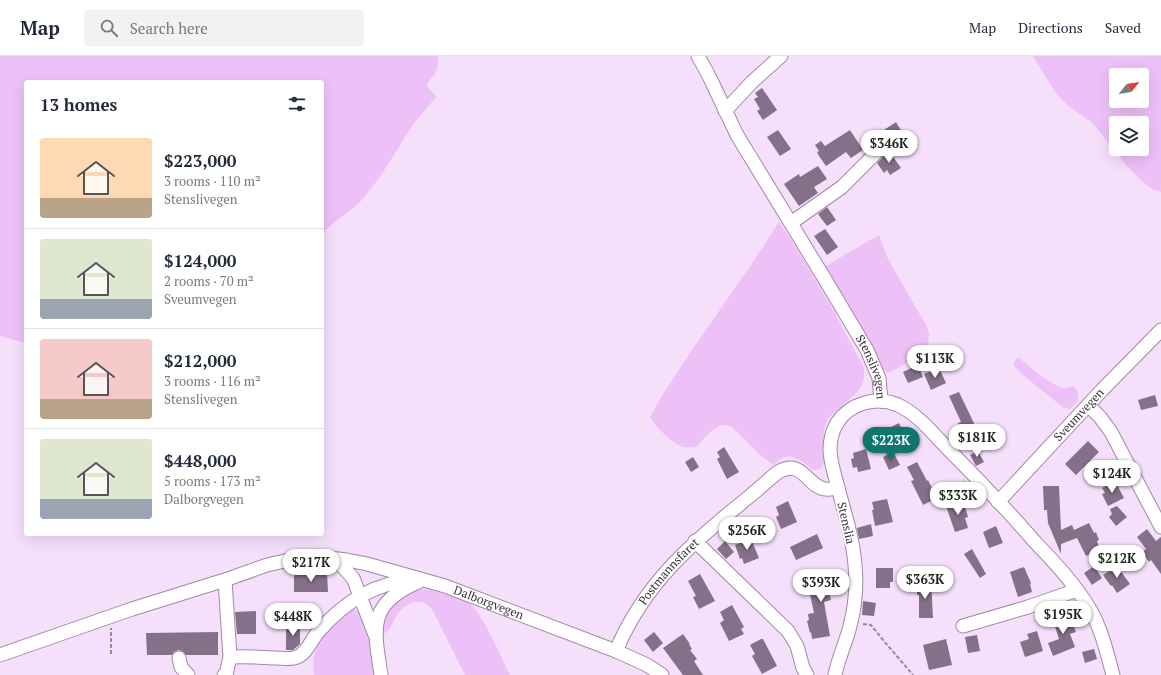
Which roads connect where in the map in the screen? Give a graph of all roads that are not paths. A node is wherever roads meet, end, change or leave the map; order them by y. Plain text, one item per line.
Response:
1 (698, 56) edge
2 (781, 56) edge
3 (725, 111) junction
4 (885, 144) dead end
5 (791, 223) junction
6 (1161, 330) edge
7 (881, 401) junction
8 (1088, 405) junction
9 (838, 488) junction
10 (998, 502) junction
11 (1161, 527) edge
12 (695, 541) junction
13 (332, 558) junction
14 (225, 580) junction
15 (423, 580) junction
16 (1077, 590) junction
17 (360, 596) junction
18 (963, 626) dead end
19 (376, 639) junction
20 (616, 652) junction
21 (0, 655) edge
22 (230, 657) junction
23 (179, 658) dead end
24 (188, 675) edge
25 (224, 675) edge
26 (382, 675) edge
27 (662, 675) edge
28 (807, 675) edge
29 (835, 675) edge
30 (1113, 675) edge

1 - 3 street, Stenslivegen
2 - 3 street
3 - 5 street, Stenslivegen
4 - 5 street
5 - 7 street, Stenslivegen
6 - 8 street, Sveumvegen
7 - 9 street, Stenslia
7 - 10 street, Stenslivegen
8 - 10 street, Sveumvegen
8 - 11 street
9 - 12 street, Postmannsfaret
9 - 29 street, Stenslia
10 - 16 street, Stenslivegen
12 - 20 street, Postmannsfaret
12 - 28 street
13 - 14 street, Dalborgvegen
13 - 15 street, Dalborgvegen
13 - 17 street
14 - 21 street, Dalborgvegen
14 - 22 street
15 - 17 street
15 - 19 street
15 - 20 street, Dalborgvegen
16 - 18 street
16 - 30 street, Stenslivegen
17 - 19 street
17 - 22 street
19 - 26 street
20 - 27 street, Dalborgvegen
22 - 25 street
23 - 24 street

